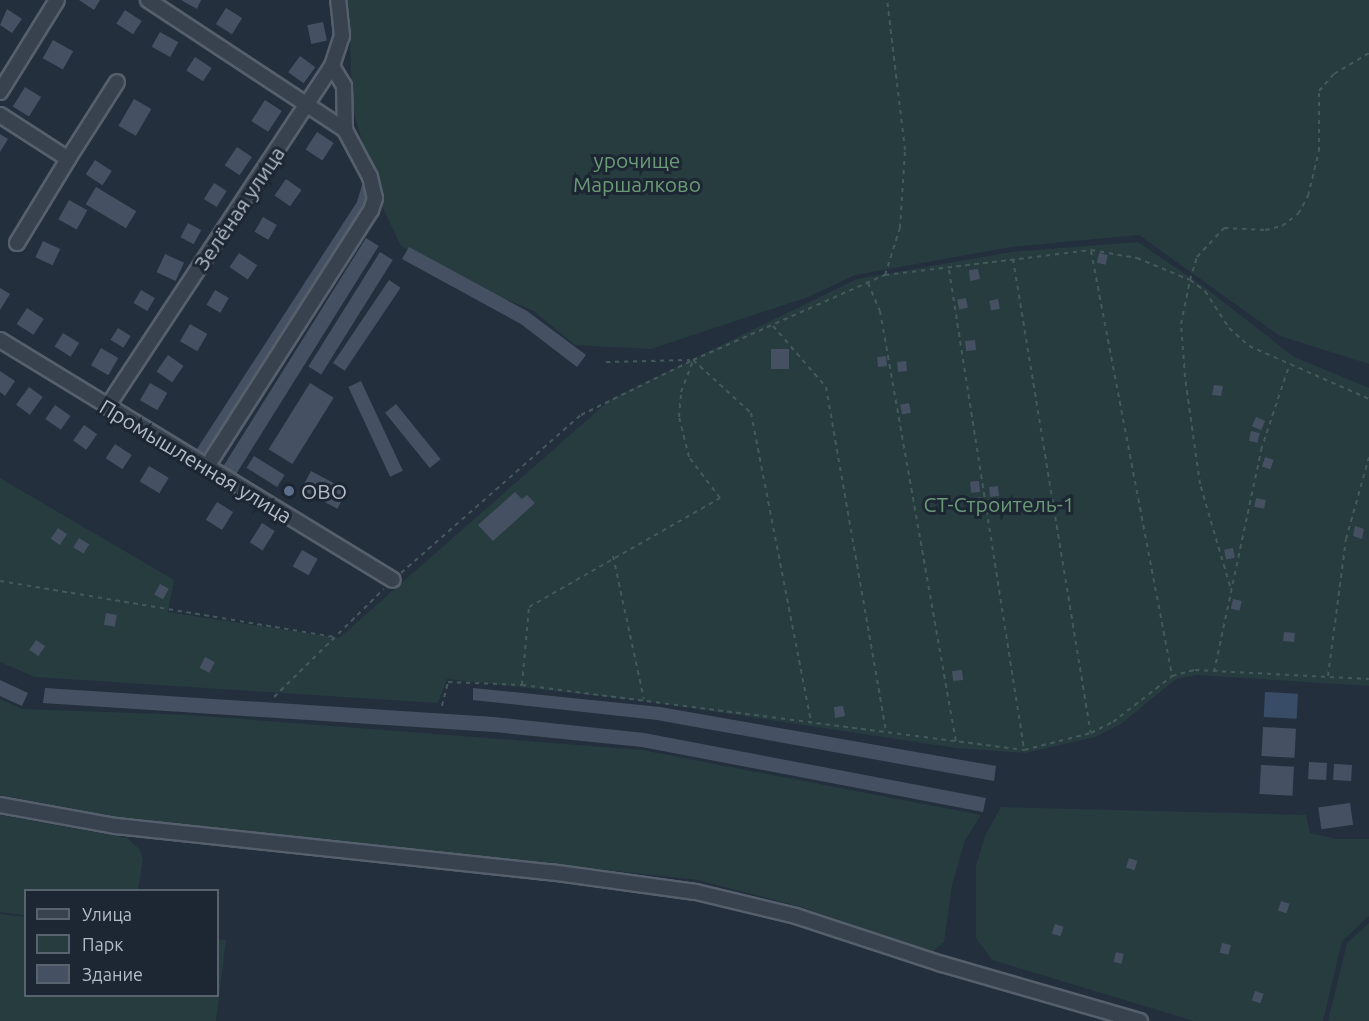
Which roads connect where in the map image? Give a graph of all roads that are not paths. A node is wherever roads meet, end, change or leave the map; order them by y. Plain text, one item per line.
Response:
1 (57, 0) edge
2 (148, 0) edge
3 (338, 0) edge
4 (332, 66) junction
5 (117, 82) dead end
6 (0, 92) edge
7 (308, 105) junction
8 (0, 115) edge
9 (345, 130) junction
10 (68, 159) junction
11 (17, 243) dead end
12 (0, 340) edge
13 (107, 407) junction
14 (206, 468) junction
15 (393, 580) road end
16 (0, 805) edge
17 (1140, 1021) edge

1 - 6 street
2 - 7 street
3 - 4 street, Зелёная улица
4 - 7 street, Зелёная улица
4 - 9 street
5 - 10 street
7 - 9 street
7 - 13 street, Зелёная улица
8 - 10 street
9 - 14 street
10 - 11 street
12 - 13 street, Промышленная улица
13 - 14 street, Промышленная улица
14 - 15 street, Промышленная улица
16 - 17 street

